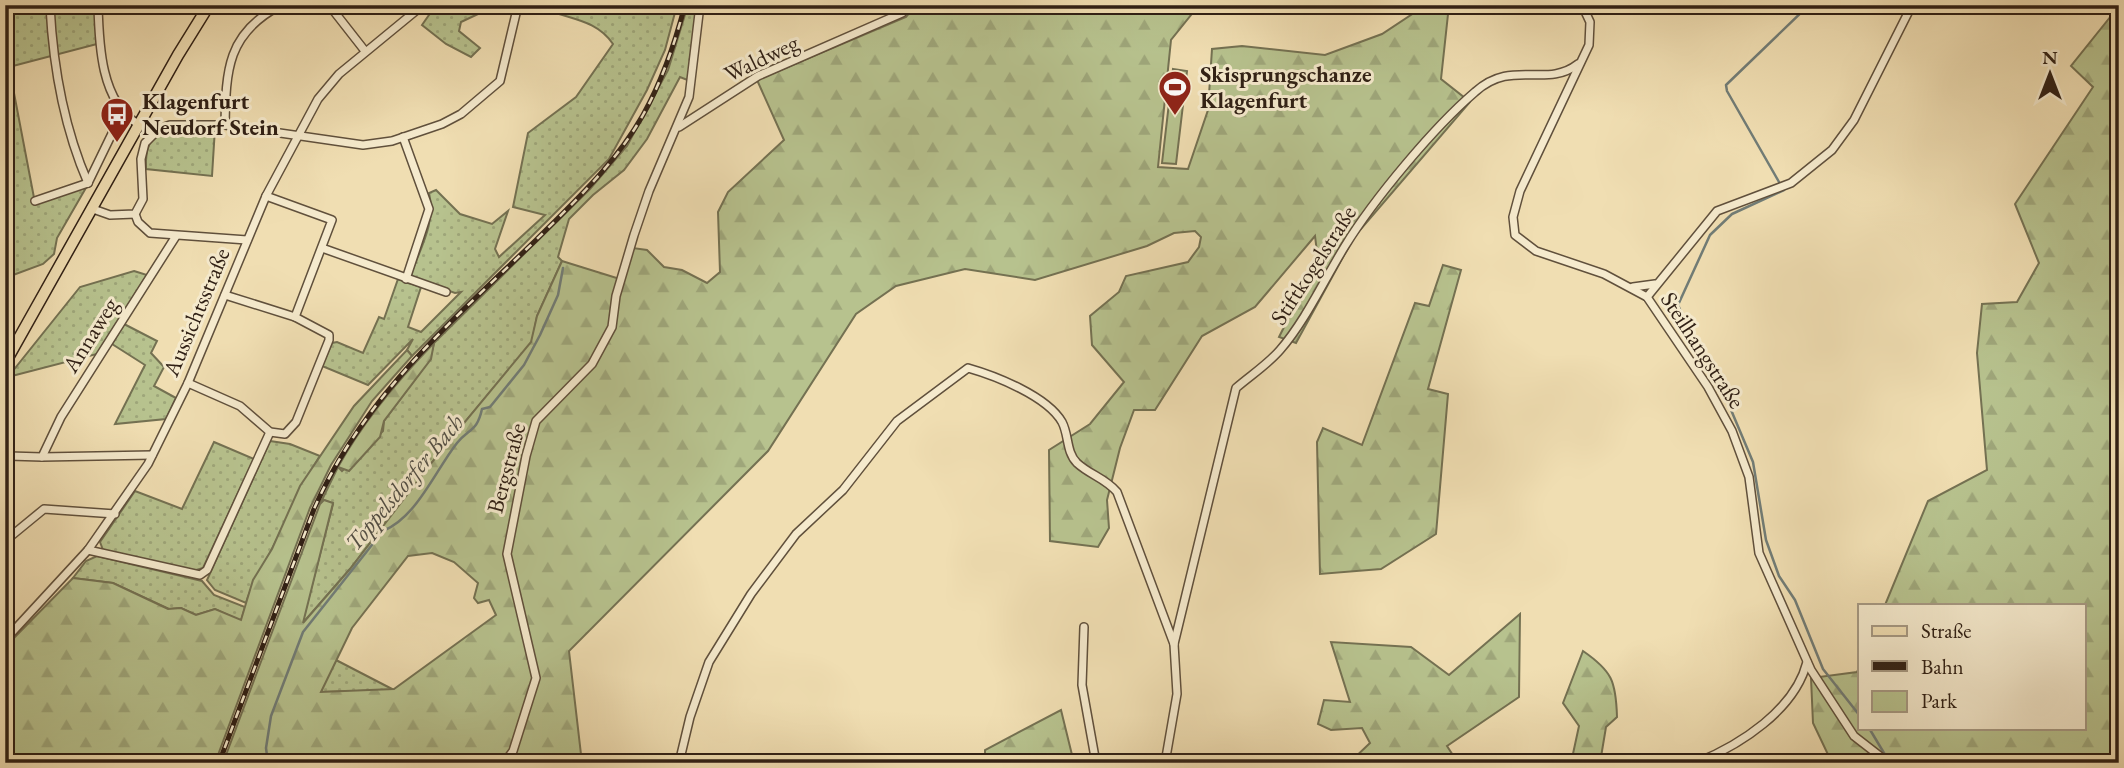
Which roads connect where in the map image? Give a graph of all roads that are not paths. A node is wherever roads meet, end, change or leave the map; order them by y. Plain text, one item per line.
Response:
1 (53, 5) edge
2 (97, 5) edge
3 (209, 5) edge
4 (281, 5) edge
5 (328, 5) edge
6 (423, 5) edge
7 (518, 5) edge
8 (700, 5) edge
9 (1582, 5) edge
10 (1912, 5) edge
11 (902, 13) dead end
12 (365, 51) junction
13 (1582, 61) junction
14 (122, 113) junction
15 (138, 124) junction
16 (225, 125) junction
17 (679, 127) junction
18 (296, 136) junction
19 (403, 137) junction
20 (88, 183) junction
21 (266, 196) junction
22 (35, 201) dead end
23 (93, 209) junction
24 (135, 214) junction
25 (176, 236) junction
26 (247, 240) junction
27 (322, 248) junction
28 (407, 279) junction
29 (1654, 285) junction
30 (1633, 287) junction
31 (446, 292) dead end
32 (225, 295) junction
33 (1647, 297) junction
34 (295, 317) junction
35 (5, 363) edge
36 (188, 383) junction
37 (270, 432) junction
38 (9, 456) dead end
39 (152, 456) junction
40 (42, 457) junction
41 (115, 514) junction
42 (5, 541) edge
43 (88, 550) junction
44 (1084, 627) dead end
45 (5, 640) edge
46 (1174, 644) junction
47 (1807, 661) junction
48 (505, 763) edge
49 (679, 763) edge
50 (1096, 763) edge
51 (1165, 763) edge
52 (1696, 763) edge
53 (1883, 763) edge

1 - 20 street
2 - 14 street
3 - 15 main road
4 - 16 street
5 - 12 street
6 - 12 street, Aussichtsstraße
7 - 19 street
8 - 17 street, Bergstraße
9 - 13 street
10 - 29 street
11 - 17 street, Waldweg
12 - 18 street, Aussichtsstraße
13 - 30 street, Steilhangstraße
13 - 46 street, Stiftkogelstraße
14 - 15 street
14 - 20 street
15 - 23 main road
16 - 18 street
16 - 24 street
17 - 48 street, Bergstraße
18 - 19 street
18 - 21 street, Aussichtsstraße
19 - 28 street
20 - 22 street
21 - 26 street, Aussichtsstraße
21 - 27 street
23 - 24 street
23 - 35 main road
24 - 25 street
25 - 26 street
25 - 40 street, Annaweg
26 - 32 street, Aussichtsstraße
27 - 28 street
27 - 34 street
28 - 31 street
29 - 30 street
29 - 33 street
30 - 33 street, Steilhangstraße
32 - 34 street
32 - 36 street, Aussichtsstraße
33 - 47 street, Steilhangstraße
34 - 37 street
36 - 37 street
36 - 39 street, Aussichtsstraße
37 - 43 street
38 - 40 street
39 - 40 street
39 - 41 street, Aussichtsstraße
41 - 42 street
41 - 43 street, Aussichtsstraße
43 - 45 street, Aussichtsstraße
44 - 50 street
46 - 49 street, Stiftkogelstraße
46 - 51 street, Stiftkogelstraße
47 - 52 street
47 - 53 street, Steilhangstraße

